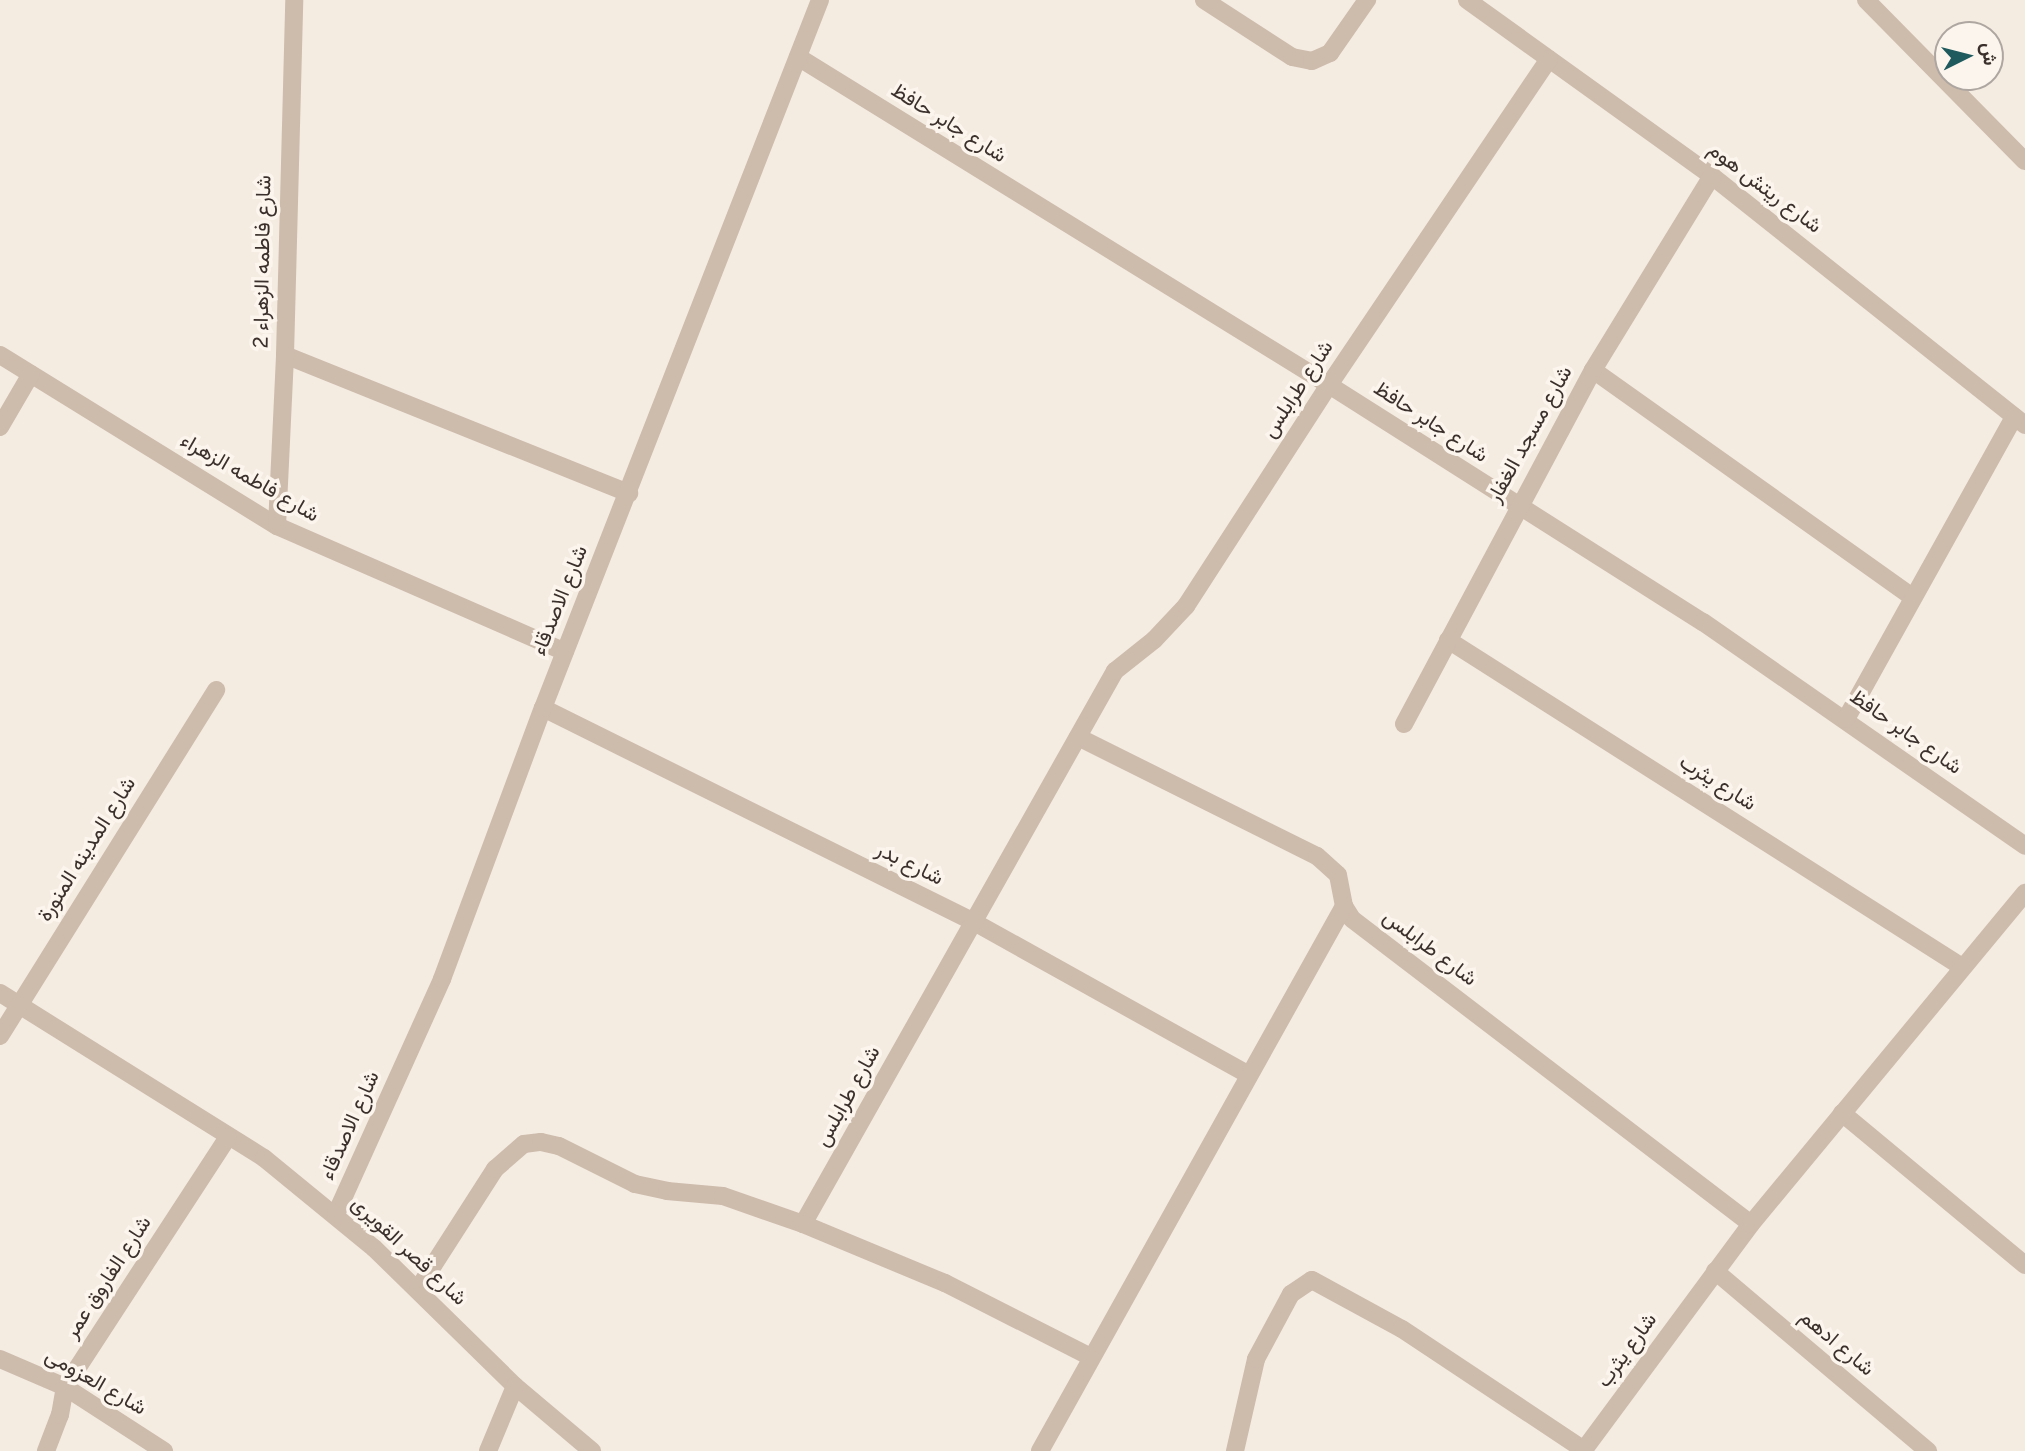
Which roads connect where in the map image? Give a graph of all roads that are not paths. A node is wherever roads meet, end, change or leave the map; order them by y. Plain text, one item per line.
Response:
1 (294, 0) edge
2 (820, 0) edge
3 (1204, 0) edge
4 (1367, 0) edge
5 (1467, 0) edge
6 (1866, 0) edge
7 (798, 57) junction
8 (1549, 59) junction
9 (2025, 161) edge
10 (1712, 176) junction
11 (0, 355) edge
12 (285, 355) junction
13 (1593, 370) junction
14 (31, 374) junction
15 (1329, 385) junction
16 (2020, 421) edge
17 (0, 427) edge
18 (629, 493) junction
19 (1518, 506) junction
20 (277, 526) junction
21 (1913, 597) junction
22 (1448, 640) junction
23 (565, 652) junction
24 (216, 690) dead end
25 (543, 708) junction
26 (1846, 719) junction
27 (1404, 724) dead end
28 (1078, 737) junction
29 (2024, 844) edge
30 (2025, 893) edge
31 (1344, 906) junction
32 (974, 922) junction
33 (1962, 967) junction
34 (0, 993) edge
35 (18, 1004) junction
36 (0, 1035) edge
37 (1247, 1074) junction
38 (1842, 1113) junction
39 (228, 1137) junction
40 (336, 1214) junction
41 (803, 1224) junction
42 (1751, 1224) junction
43 (2025, 1265) edge
44 (1715, 1271) junction
45 (418, 1289) junction
46 (1091, 1357) junction
47 (0, 1359) edge
48 (515, 1386) junction
49 (65, 1387) junction
50 (1583, 1450) edge
51 (46, 1451) edge
52 (163, 1451) edge
53 (488, 1451) edge
54 (592, 1451) edge
55 (1040, 1451) edge
56 (1235, 1451) edge
57 (1928, 1451) edge

1 - 12 street, شارع فاطمه الزهراء 2
2 - 7 street, شارع الاصدقاء
3 - 4 street
5 - 8 street, شارع ريتش هوم
6 - 9 street
7 - 15 street, شارع جابر حافظ
7 - 18 street, شارع الاصدقاء
8 - 10 street, شارع ريتش هوم
8 - 15 street, شارع طرابلس
10 - 13 street, شارع مسجد الغفار
10 - 16 street, شارع ريتش هوم
11 - 14 street, شارع فاطمه الزهراء
12 - 18 street
12 - 20 street, شارع فاطمه الزهراء 2
13 - 19 street, شارع مسجد الغفار
13 - 21 street
14 - 17 street
14 - 20 street, شارع فاطمه الزهراء
15 - 19 street, شارع جابر حافظ
15 - 28 street, شارع طرابلس
16 - 21 street
18 - 23 street, شارع الاصدقاء
19 - 22 street, شارع مسجد الغفار
19 - 26 street, شارع جابر حافظ
20 - 23 street, شارع فاطمه الزهراء
21 - 26 street
22 - 27 street, شارع مسجد الغفار
22 - 33 street, شارع يثرب
23 - 25 street, شارع الاصدقاء
24 - 35 street, شارع المدينه المنورة
25 - 32 street, شارع بدر
25 - 40 street, شارع الاصدقاء
26 - 29 street, شارع جابر حافظ
28 - 31 street, شارع طرابلس
28 - 32 street, شارع طرابلس
30 - 33 street, شارع يثرب
31 - 37 street
31 - 42 street, شارع طرابلس
32 - 37 street, شارع بدر
32 - 41 street, شارع طرابلس
33 - 38 street, شارع يثرب
34 - 35 street, شارع قصر القويرى
35 - 36 street, شارع المدينه المنورة
35 - 39 street, شارع قصر القويرى
37 - 46 street
38 - 42 street, شارع يثرب
38 - 43 street
39 - 40 street, شارع قصر القويرى
39 - 49 street, شارع الفاروق عمر
40 - 45 street, شارع قصر القويرى
41 - 45 street
41 - 46 street
42 - 44 street, شارع يثرب
44 - 50 street, شارع يثرب
44 - 57 street, شارع ادهم
45 - 48 street, شارع قصر القويرى
46 - 55 street
47 - 49 street, شارع العزومى
48 - 53 street
48 - 54 street, شارع قصر القويرى
49 - 51 street, شارع الفاروق عمر
49 - 52 street, شارع العزومى
50 - 56 street

